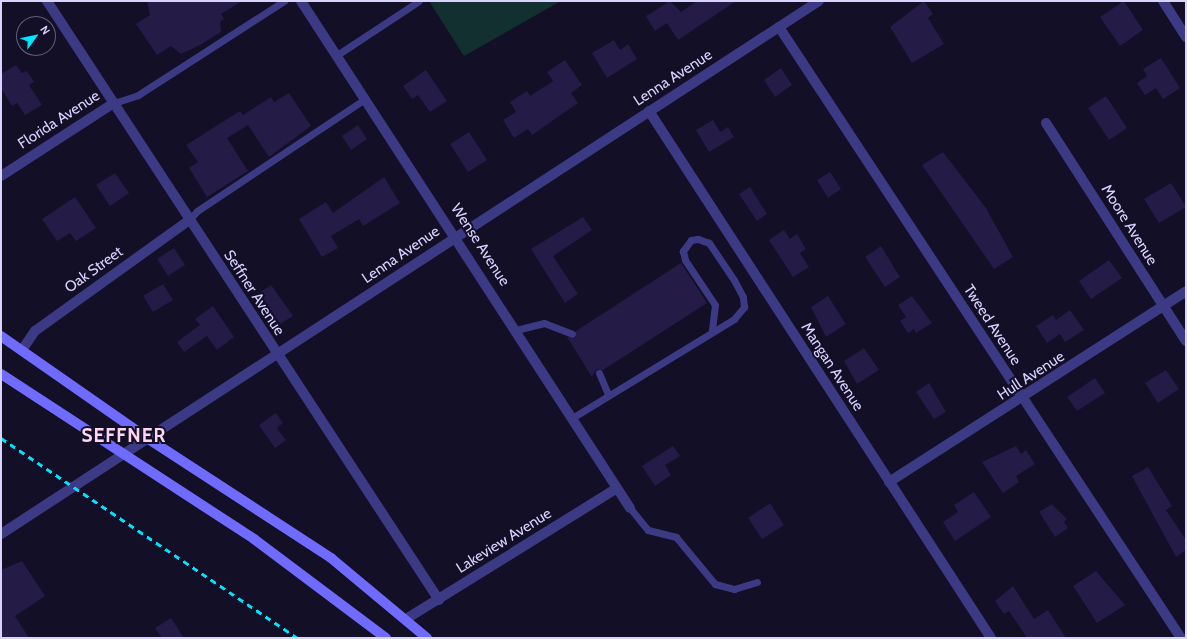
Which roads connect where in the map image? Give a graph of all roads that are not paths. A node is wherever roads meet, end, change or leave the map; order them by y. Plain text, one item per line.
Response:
1 (47, 1) edge
2 (284, 1) edge
3 (301, 1) edge
4 (419, 1) edge
5 (819, 1) edge
6 (1163, 1) edge
7 (779, 27) junction
8 (1186, 37) edge
9 (337, 55) junction
10 (365, 99) junction
11 (114, 103) junction
12 (649, 112) junction
13 (1046, 123) dead end
14 (1, 176) edge
15 (188, 221) junction
16 (456, 237) junction
17 (1186, 291) edge
18 (1163, 307) junction
19 (516, 330) junction
20 (712, 331) junction
21 (572, 334) dead end
22 (1, 336) edge
23 (1186, 341) edge
24 (22, 350) junction
25 (277, 356) junction
26 (599, 373) dead end
27 (1, 374) edge
28 (608, 394) junction
29 (1022, 399) junction
30 (572, 418) junction
31 (147, 438) junction
32 (126, 455) junction
33 (889, 482) junction
34 (617, 488) junction
35 (630, 508) joint
36 (1, 534) edge
37 (757, 582) dead end
38 (439, 600) junction
39 (406, 619) junction
40 (386, 638) edge
41 (427, 638) edge
42 (991, 638) edge
43 (1182, 638) edge

1 - 11 street, Seffner Avenue
2 - 11 lane
3 - 9 street, Wense Avenue
4 - 9 lane
5 - 7 street, Lenna Avenue
6 - 8 street
7 - 12 street, Lenna Avenue
7 - 29 street, Tweed Avenue
9 - 10 street, Wense Avenue
10 - 15 lane
10 - 16 street, Wense Avenue
11 - 14 street, Florida Avenue
11 - 15 street, Seffner Avenue
12 - 16 street, Lenna Avenue
12 - 33 street, Mangan Avenue
13 - 18 street, Moore Avenue
15 - 24 street, Oak Street
15 - 25 street, Seffner Avenue
16 - 19 street, Wense Avenue
16 - 25 street, Lenna Avenue
17 - 18 street, Hull Avenue
18 - 23 street, Moore Avenue
18 - 29 street, Hull Avenue
19 - 21 lane
19 - 30 street, Wense Avenue
20 - 20 lane
20 - 28 lane
22 - 24 main road
24 - 31 main road
25 - 31 street, Lenna Avenue
25 - 38 street, Seffner Avenue
26 - 28 lane
27 - 32 main road
28 - 30 lane
29 - 33 street, Hull Avenue
29 - 43 street, Tweed Avenue
30 - 34 street, Wense Avenue
31 - 32 street, Lenna Avenue
31 - 39 main road
32 - 36 street, Lenna Avenue
32 - 40 main road
33 - 42 street, Mangan Avenue
34 - 35 street, Wense Avenue
34 - 38 street, Lakeview Avenue
35 - 37 lane
38 - 39 street, Lakeview Avenue
39 - 41 main road

